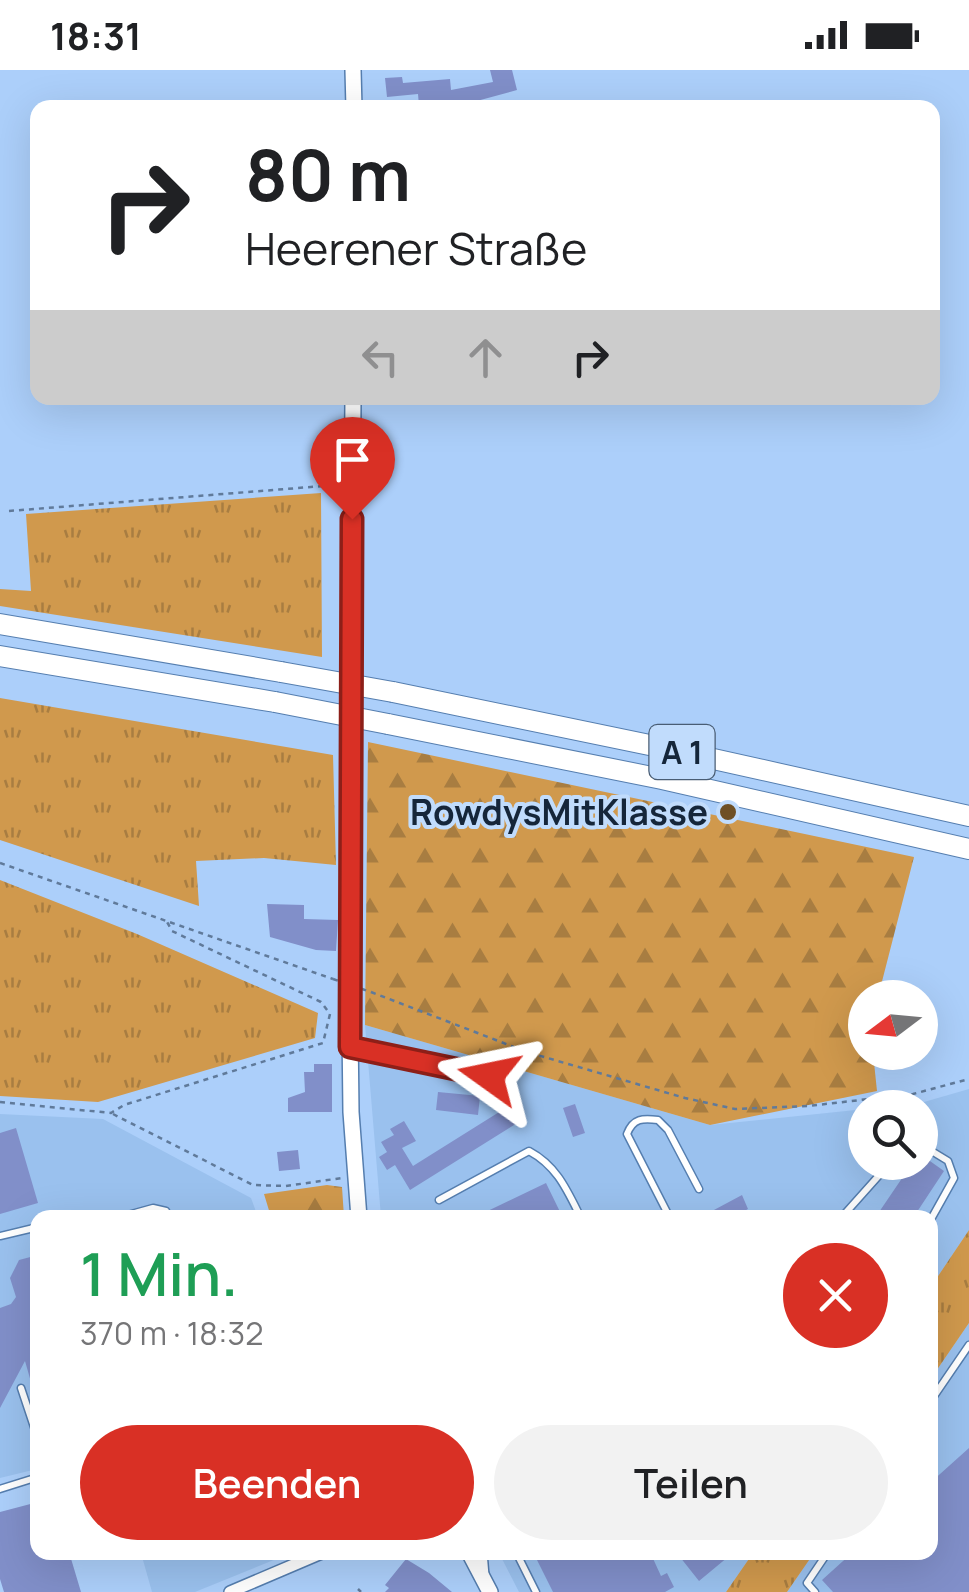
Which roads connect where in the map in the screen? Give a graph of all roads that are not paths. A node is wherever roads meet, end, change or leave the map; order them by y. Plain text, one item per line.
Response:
1 (353, 70) edge
2 (354, 100) edge
3 (353, 405) edge
4 (0, 624) edge
5 (0, 656) edge
6 (969, 816) edge
7 (969, 849) edge
8 (350, 1047) junction
9 (489, 1076) dead end
10 (938, 1155) edge
11 (875, 1180) edge
12 (699, 1190) dead end
13 (439, 1200) dead end
14 (359, 1210) edge
15 (577, 1210) edge
16 (666, 1210) edge
17 (848, 1210) edge
18 (937, 1210) edge
19 (30, 1229) edge
20 (0, 1236) edge
21 (969, 1345) edge
22 (21, 1388) dead end
23 (938, 1390) edge
24 (30, 1414) edge
25 (30, 1480) edge
26 (0, 1489) edge
27 (305, 1560) edge
28 (473, 1560) edge
29 (483, 1560) edge
30 (520, 1560) edge
31 (823, 1560) edge
32 (487, 1586) edge
33 (230, 1592) edge
34 (536, 1592) edge
35 (815, 1592) edge

1 - 2 main road
3 - 8 main road
4 - 6 highway, A 1, bridge
5 - 7 highway, A 1, bridge
8 - 9 lane
8 - 14 main road
10 - 18 lane
11 - 17 lane
12 - 16 lane
13 - 15 lane
19 - 20 lane
21 - 23 lane
22 - 24 lane
25 - 26 lane
27 - 33 street
28 - 32 main road
29 - 32 street
30 - 34 lane
31 - 35 lane

